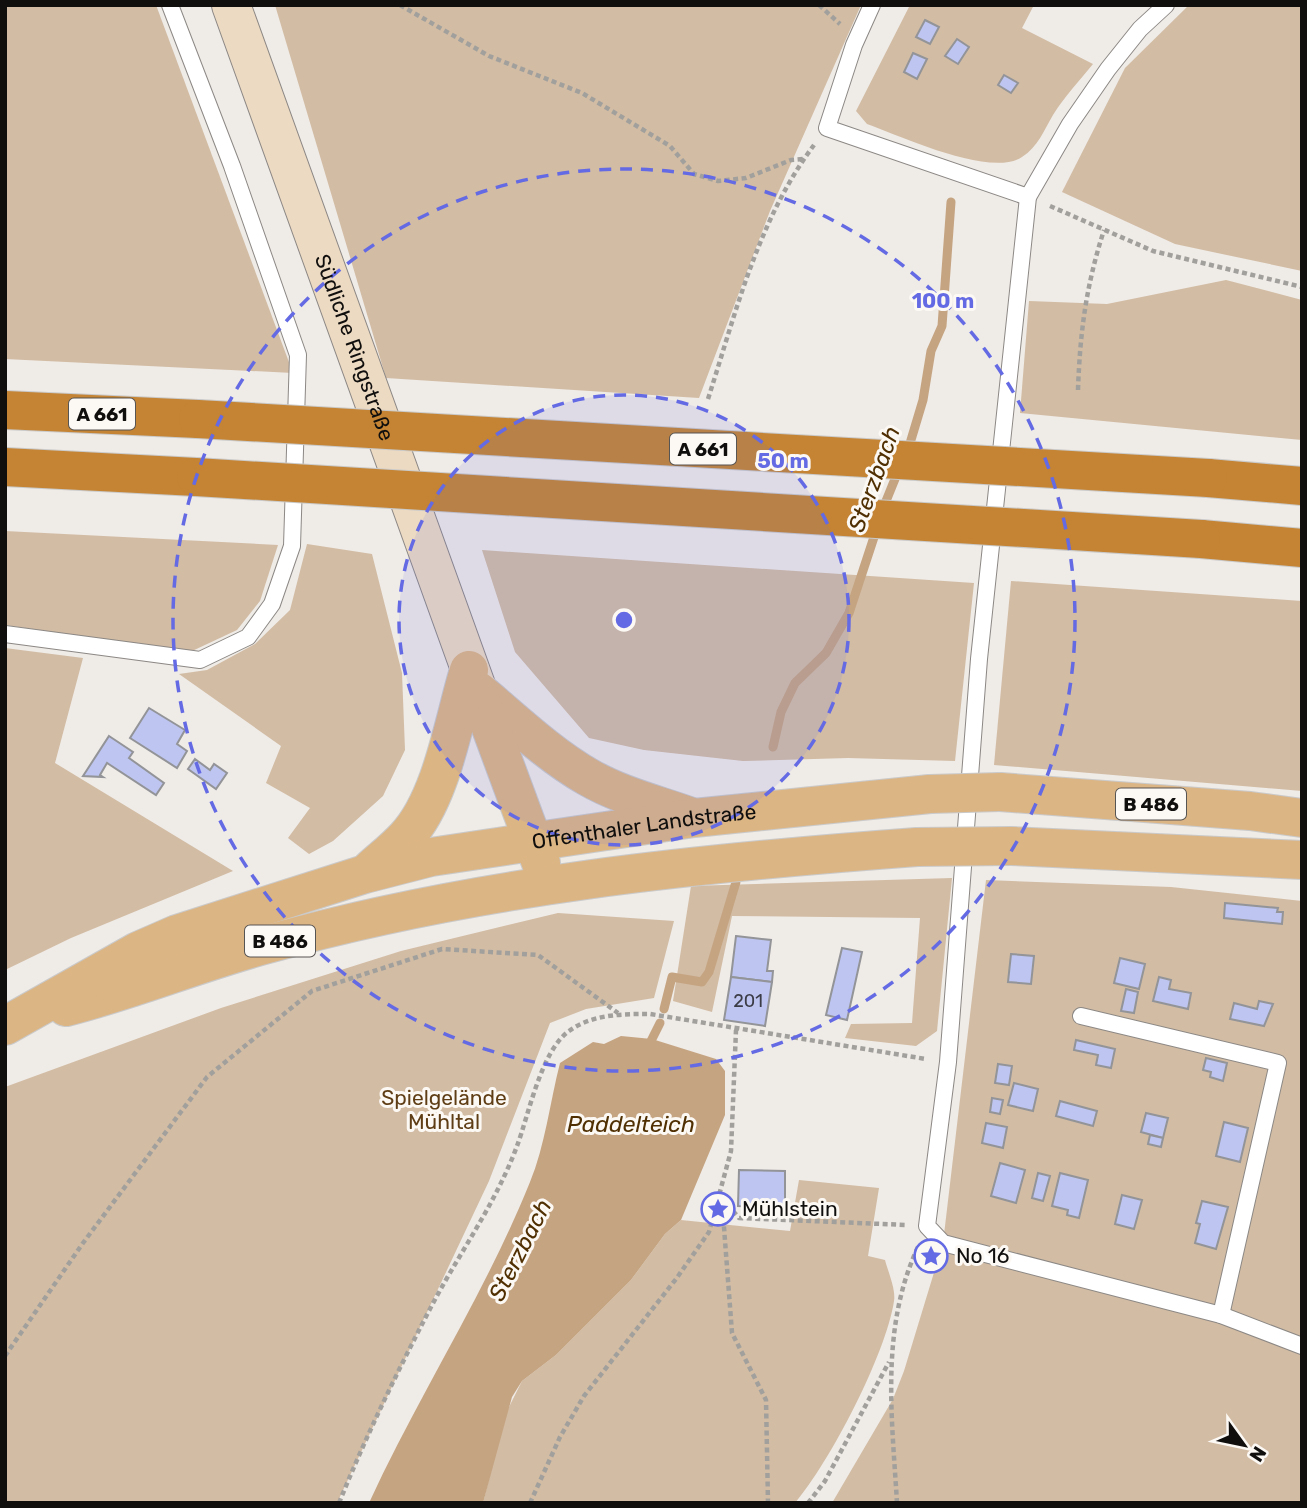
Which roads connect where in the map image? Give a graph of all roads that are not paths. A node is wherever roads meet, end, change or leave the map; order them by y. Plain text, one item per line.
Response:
1 (170, 5) edge
2 (231, 5) edge
3 (872, 5) edge
4 (1166, 5) edge
5 (1028, 197) junction
6 (5, 410) edge
7 (5, 467) edge
8 (1302, 486) edge
9 (1302, 548) edge
10 (5, 634) edge
11 (473, 680) junction
12 (694, 818) junction
13 (1302, 818) edge
14 (533, 840) junction
15 (1302, 860) edge
16 (365, 874) junction
17 (548, 884) junction
18 (1081, 1016) dead end
19 (12, 1023) edge
20 (1221, 1315) junction
21 (1302, 1346) edge

1 - 10 lane
2 - 11 main road, Südliche Ringstraße
3 - 5 lane
4 - 5 lane
5 - 20 lane
6 - 8 highway, A 661, bridge
7 - 9 highway, bridge
11 - 12 main road
11 - 14 main road
11 - 16 main road
12 - 13 main road, Offenthaler Landstraße / B 486, bridge
12 - 14 main road, Offenthaler Landstraße / B 486
14 - 16 main road, Offenthaler Landstraße / B 486
14 - 17 main road
15 - 17 main road, Offenthaler Landstraße / B 486, bridge
16 - 19 main road, Offenthaler Landstraße / B 486
17 - 19 main road, Offenthaler Landstraße / B 486
18 - 20 lane
20 - 21 lane

